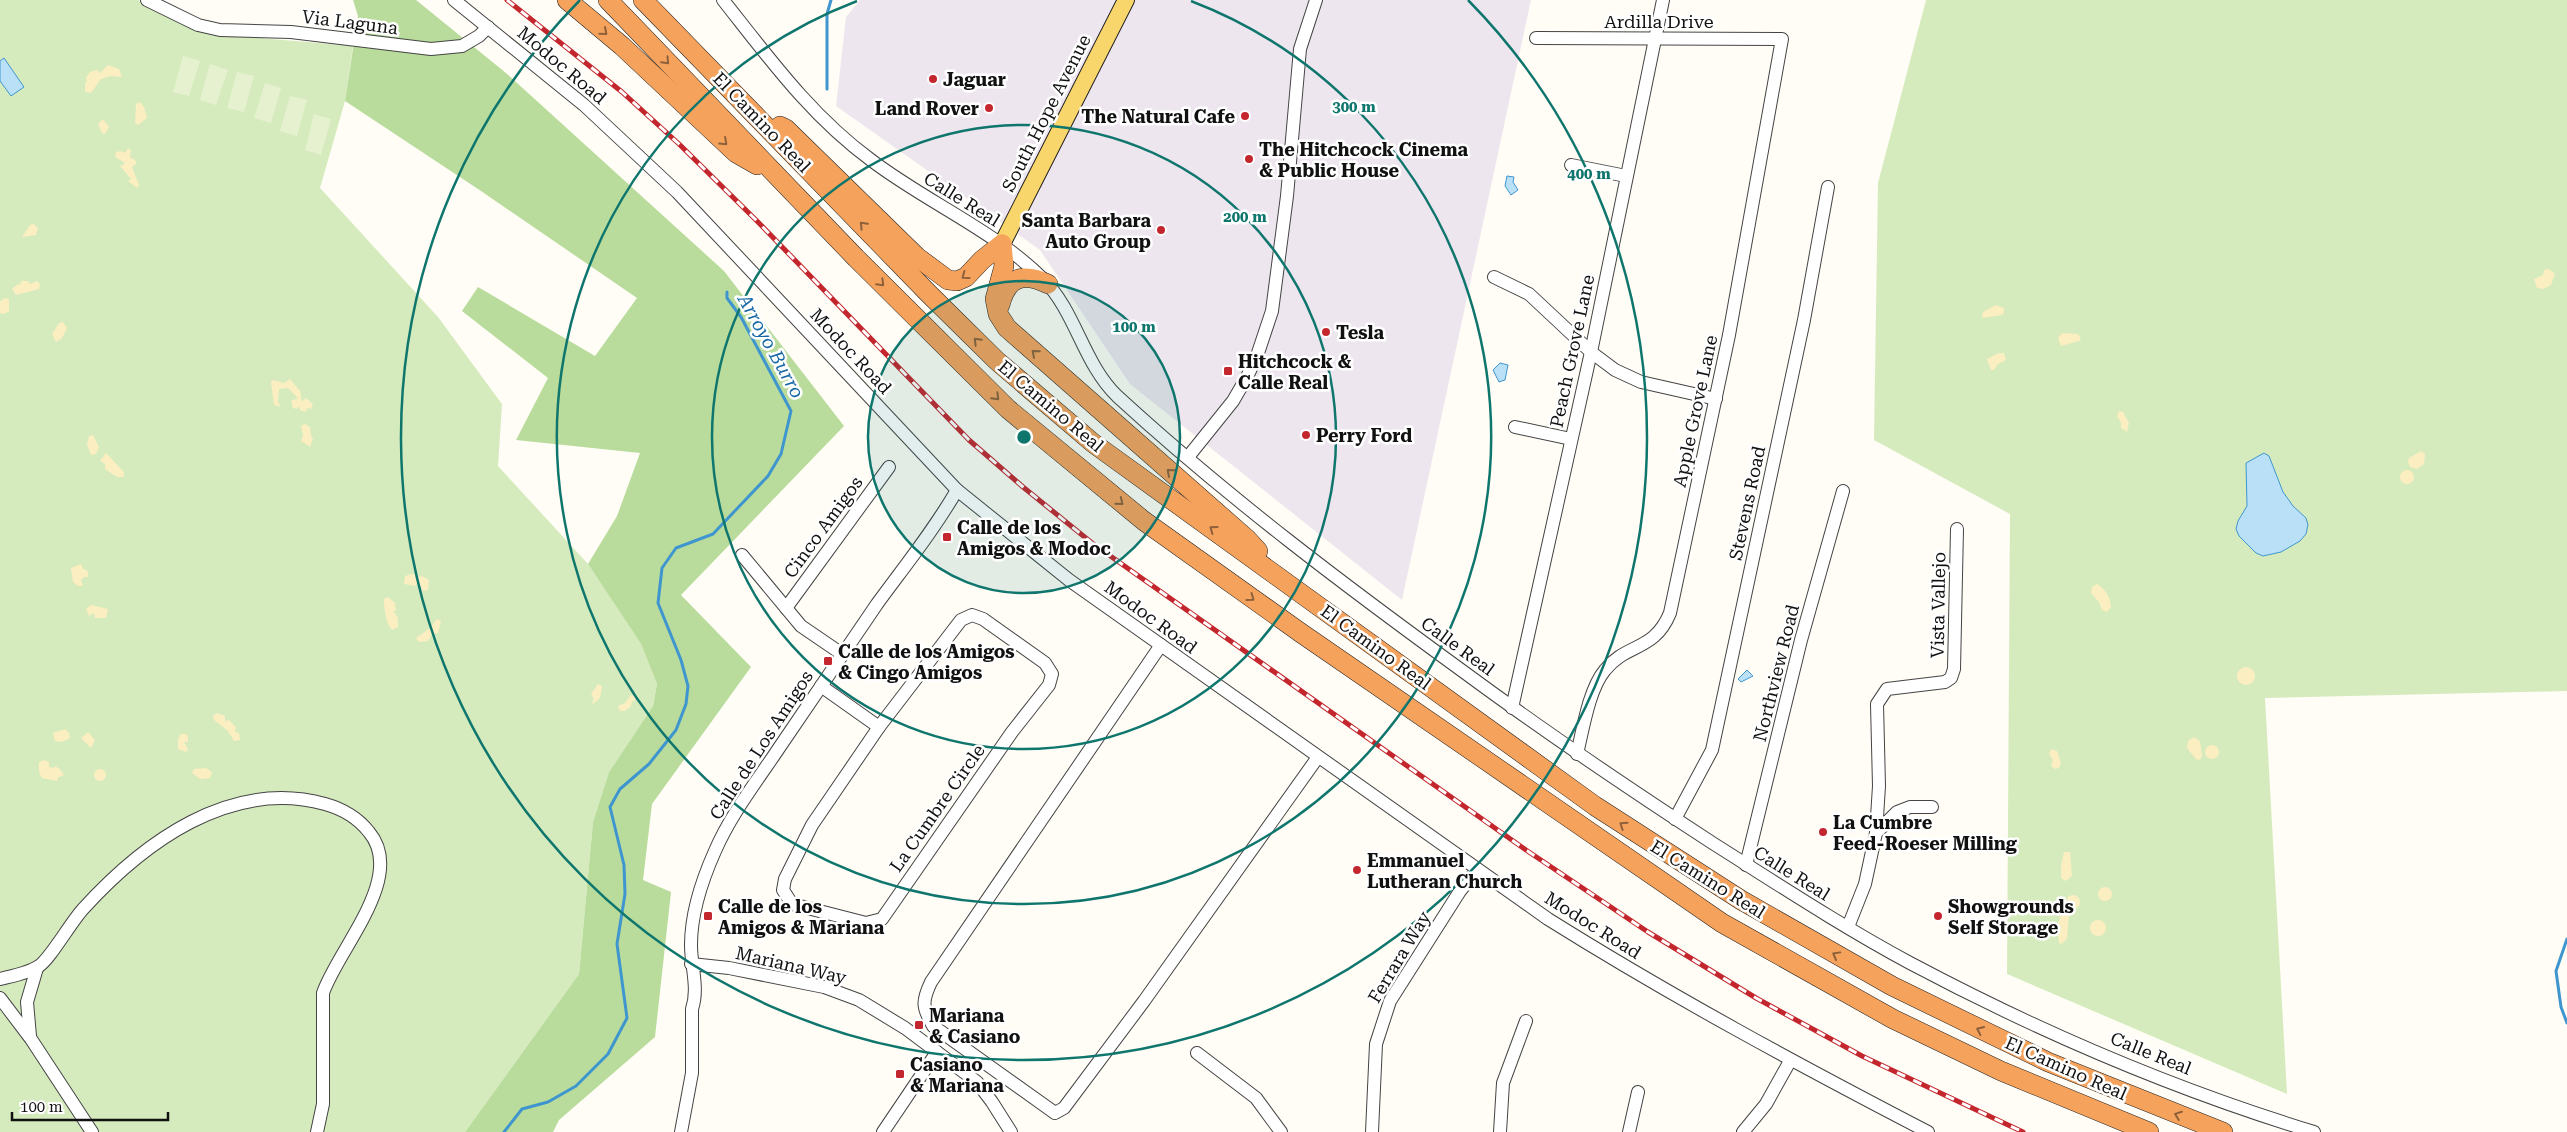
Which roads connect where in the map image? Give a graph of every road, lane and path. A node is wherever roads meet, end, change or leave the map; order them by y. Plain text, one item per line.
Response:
1 (147, 0) edge
2 (454, 0) edge
3 (568, 0) edge
4 (608, 0) edge
5 (643, 0) edge
6 (723, 0) edge
7 (1126, 0) edge
8 (1316, 0) edge
9 (1663, 0) edge
10 (488, 27) junction
11 (1536, 38) dead end
12 (1655, 39) junction
13 (1782, 39) joint
14 (751, 111) junction
15 (1571, 165) dead end
16 (1626, 176) junction
17 (778, 177) junction
18 (1828, 187) dead end
19 (1002, 244) junction
20 (1494, 276) dead end
21 (1048, 284) junction
22 (998, 314) junction
23 (1591, 352) junction
24 (1716, 398) junction
25 (1515, 427) dead end
26 (1571, 439) junction
27 (1188, 458) junction
28 (889, 467) dead end
29 (957, 490) junction
30 (1843, 491) dead end
31 (1956, 530) dead end
32 (742, 555) dead end
33 (1281, 578) junction
34 (786, 608) junction
35 (1161, 646) junction
36 (842, 654) junction
37 (821, 686) junction
38 (1512, 708) junction
39 (879, 727) junction
40 (1576, 754) junction
41 (1318, 757) junction
42 (1932, 808) dead end
43 (1675, 818) junction
44 (1876, 833) junction
45 (1746, 865) junction
46 (1477, 870) junction
47 (1848, 927) junction
48 (691, 964) junction
49 (37, 968) junction
50 (0, 979) edge
51 (0, 998) edge
52 (1526, 1021) dead end
53 (30, 1039) junction
54 (937, 1052) junction
55 (1197, 1053) dead end
56 (1790, 1061) junction
57 (1638, 1092) dead end
58 (92, 1132) edge
59 (317, 1132) edge
60 (681, 1132) edge
61 (883, 1132) edge
62 (1011, 1132) edge
63 (1281, 1132) edge
64 (1372, 1132) edge
65 (1500, 1132) edge
66 (1629, 1132) edge
67 (1743, 1132) edge
68 (1928, 1132) edge
69 (2149, 1132) edge
70 (2223, 1132) edge
71 (2314, 1132) edge

1 - 10 street, Via Laguna
2 - 10 street, Modoc Road
3 -> 17 highway
4 -> 17 highway, El Camino Real
5 - 14 highway, El Camino Real
6 - 19 street, Calle Real
7 - 19 main road, South Hope Avenue
8 - 27 street
9 - 12 street, Peach Grove Lane
10 - 29 street, Modoc Road
11 - 12 street, Ardilla Drive
12 - 13 street, Ardilla Drive
12 - 16 street, Peach Grove Lane
13 - 24 street, Apple Grove Lane
19 -> 14 highway
33 -> 14 highway, El Camino Real
15 - 16 street
16 - 23 street, Peach Grove Lane
17 -> 69 highway, El Camino Real
18 - 43 street, Stevens Road
19 - 21 street, Calle Real
19 - 22 highway
20 - 23 street
21 - 22 highway
21 - 27 street, Calle Real
33 -> 22 highway
23 - 24 street
23 - 26 street, Peach Grove Lane
24 - 40 street, Apple Grove Lane
25 - 26 street
26 - 38 street, Peach Grove Lane
27 - 38 street, Calle Real
28 - 34 street, Cinco Amigos
29 - 35 street, Modoc Road
29 - 36 street, Calle de Los Amigos
30 - 45 street, Northview Road
31 - 44 street, Vista Vallejo
32 - 34 street, Cinco Amigos
70 -> 33 highway, El Camino Real
34 - 36 street, Cinco Amigos
35 - 41 street, Modoc Road
35 - 41 street
36 - 37 street, Calle de Los Amigos
37 - 39 street
37 - 48 street, Calle de Los Amigos
38 - 40 street, Calle Real
39 - 39 street, La Cumbre Circle
40 - 43 street, Calle Real
41 - 46 street, Modoc Road
42 - 44 street
43 - 45 street, Calle Real
44 - 47 street, Vista Vallejo
45 - 47 street, Calle Real
46 - 56 street, Modoc Road
46 - 64 street, Ferrara Way
47 - 71 street, Calle Real
48 - 54 street, Mariana Way
48 - 60 street, Calle de Los Amigos
49 - 50 street
49 - 53 street
49 - 59 street
51 - 53 street
52 - 65 street
53 - 58 street
54 - 61 street
54 - 62 street, Mariana Way
55 - 63 street
56 - 67 street
56 - 68 street, Modoc Road
57 - 66 street

